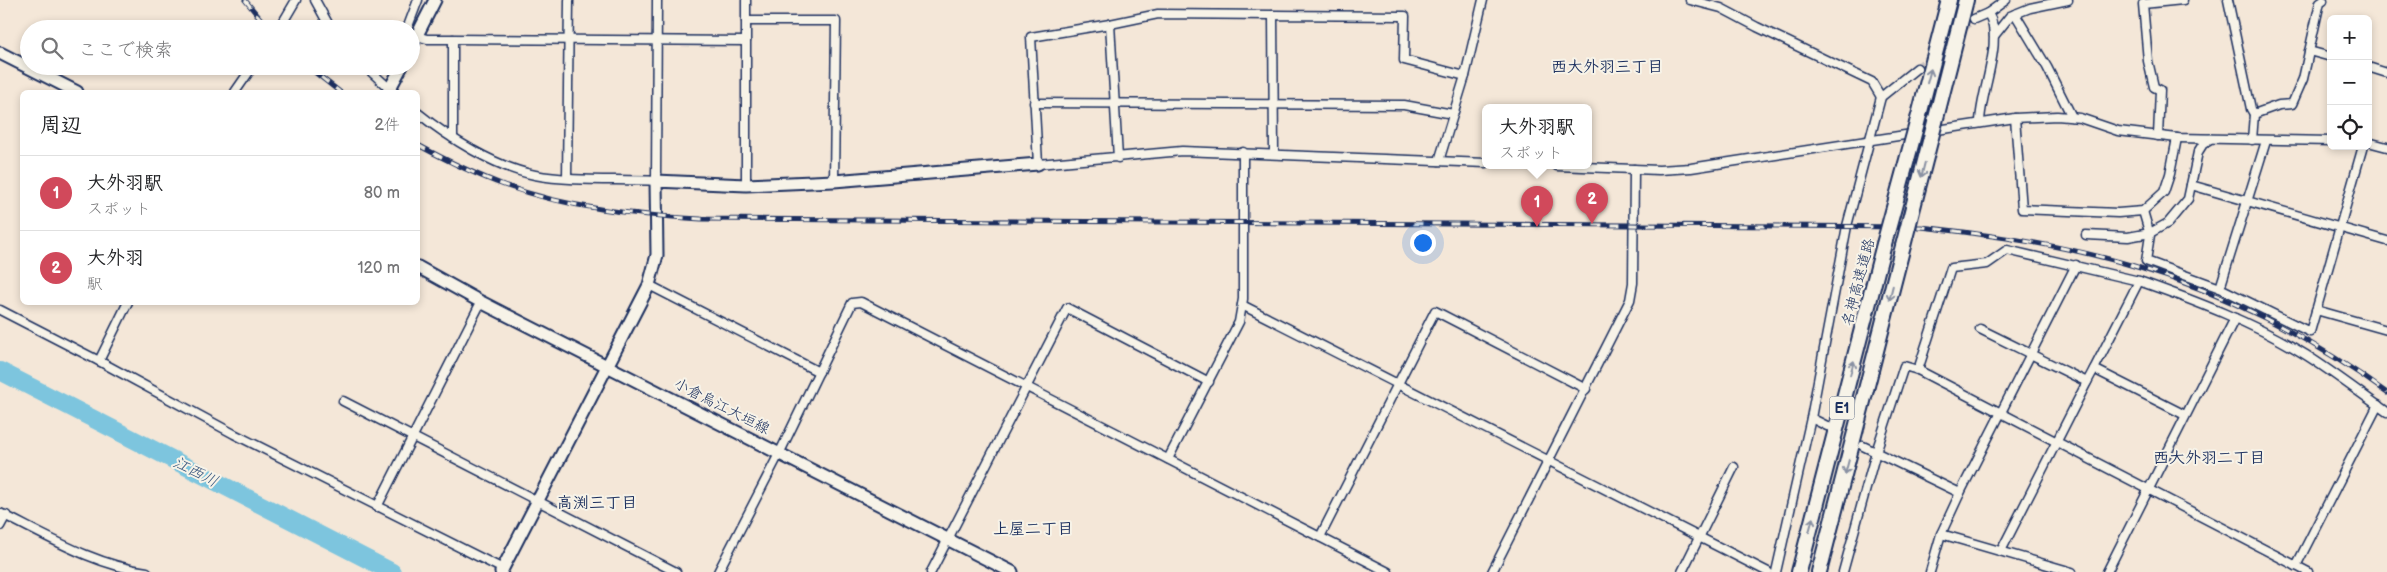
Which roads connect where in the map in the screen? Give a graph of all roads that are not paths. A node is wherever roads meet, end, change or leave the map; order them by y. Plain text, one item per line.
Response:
1 (296, 0) edge
2 (315, 0) edge
3 (418, 0) edge
4 (435, 0) edge
5 (569, 0) edge
6 (657, 0) edge
7 (746, 0) edge
8 (1483, 0) edge
9 (1690, 0) edge
10 (1949, 0) edge
11 (1966, 0) edge
12 (2006, 0) edge
13 (2068, 0) edge
14 (2183, 0) edge
15 (2228, 0) edge
16 (2323, 0) edge
17 (2142, 2) edge
18 (1988, 13) junction
19 (2015, 14) junction
20 (1273, 15) junction
21 (1974, 19) tunnel mouth
22 (284, 20) edge
23 (326, 20) edge
24 (414, 20) edge
25 (746, 20) junction
26 (420, 22) edge
27 (1110, 24) junction
28 (420, 36) edge
29 (1994, 36) junction
30 (453, 39) junction
31 (569, 39) junction
32 (657, 40) junction
33 (746, 41) junction
34 (2309, 51) junction
35 (0, 54) edge
36 (2327, 56) edge
37 (20, 64) edge
38 (1917, 68) tunnel mouth
39 (2372, 68) edge
40 (2387, 73) edge
41 (43, 75) edge
42 (247, 75) edge
43 (374, 75) edge
44 (398, 75) edge
45 (1464, 76) junction
46 (73, 90) edge
47 (237, 90) edge
48 (389, 90) edge
49 (392, 90) edge
50 (1881, 98) junction
51 (1034, 103) junction
52 (1116, 104) junction
53 (1274, 105) junction
54 (420, 114) edge
55 (1453, 114) junction
56 (2254, 114) junction
57 (2072, 117) junction
58 (2015, 118) junction
59 (1980, 123) junction
60 (2158, 136) junction
61 (453, 138) junction
62 (2177, 138) junction
63 (2210, 139) junction
64 (2252, 140) junction
65 (2266, 140) junction
66 (1870, 141) junction
67 (2327, 141) edge
68 (2372, 143) edge
69 (2387, 148) edge
70 (2362, 150) edge
71 (1243, 152) junction
72 (1274, 154) junction
73 (1118, 158) junction
74 (1439, 162) junction
75 (1482, 163) edge
76 (1038, 164) junction
77 (1592, 167) edge
78 (1634, 169) junction
79 (567, 178) junction
80 (656, 180) junction
81 (834, 181) junction
82 (746, 185) junction
83 (2191, 186) junction
84 (2247, 201) junction
85 (2143, 211) junction
86 (2340, 228) junction
87 (2150, 233) junction
88 (2086, 235) dead end
89 (2387, 241) edge
90 (2076, 266) junction
91 (420, 268) edge
92 (2139, 280) junction
93 (649, 285) junction
94 (2220, 288) junction
95 (481, 302) junction
96 (127, 305) edge
97 (1242, 305) junction
98 (0, 310) edge
99 (2316, 310) junction
100 (2235, 318) junction
101 (1980, 329) dead end
102 (2387, 330) edge
103 (2031, 354) junction
104 (99, 361) junction
105 (607, 364) junction
106 (2094, 369) junction
107 (1918, 370) junction
108 (819, 372) junction
109 (1210, 382) junction
110 (2087, 382) junction
111 (1399, 383) junction
112 (1025, 387) junction
113 (1586, 389) junction
114 (343, 401) dead end
115 (2378, 405) junction
116 (2387, 412) edge
117 (2000, 413) junction
118 (2186, 415) junction
119 (1811, 418) junction
120 (1827, 426) dead end
121 (413, 437) junction
122 (2057, 442) junction
123 (1863, 446) dead end
124 (780, 452) junction
125 (1876, 452) junction
126 (1168, 459) junction
127 (1549, 461) junction
128 (1734, 467) dead end
129 (2148, 489) junction
130 (1960, 493) junction
131 (537, 502) junction
132 (377, 507) junction
133 (3, 514) edge
134 (0, 526) edge
135 (1941, 534) junction
136 (1320, 537) junction
137 (1699, 538) junction
138 (948, 539) junction
139 (2001, 551) junction
140 (2296, 566) junction
141 (502, 570) edge
142 (132, 571) edge
143 (148, 572) edge
144 (676, 572) edge
145 (718, 572) edge
146 (931, 572) edge
147 (1012, 572) edge
148 (1388, 572) edge
149 (1492, 572) edge
150 (1682, 572) edge
151 (1768, 572) edge
152 (1776, 572) edge
153 (1799, 572) edge
154 (1819, 572) edge
155 (1843, 572) edge
156 (1930, 572) edge
157 (2072, 572) edge
158 (2107, 572) edge
159 (2308, 572) edge

1 - 22 street
2 - 23 street
3 - 24 street
4 - 26 street
5 - 31 street
6 - 32 street
7 - 25 street
8 - 45 street
9 - 50 street
153 -> 10 highway, 名神高速道路 / E1, bridge
11 -> 154 highway, E1, bridge
12 - 18 street
13 - 19 street
14 - 17 street
15 - 56 street
16 - 34 street
17 - 60 street
18 - 21 street
18 - 29 street
19 - 29 street
19 - 57 street
20 - 27 street
20 - 45 street
20 - 53 street
25 - 33 street
25 - 81 street
27 - 51 street
27 - 52 street
28 - 30 street
29 - 59 street
30 - 31 street
30 - 61 street
31 - 32 street
31 - 79 street
32 - 33 street
32 - 80 street
33 - 82 street
34 - 36 street
34 - 56 street
35 - 37 street
38 - 50 street
39 - 40 street
41 - 46 street
42 - 47 street
43 - 48 street
44 - 49 street
45 - 55 street
50 - 66 street
51 - 52 street
51 - 76 street
52 - 53 street
52 - 73 street
53 - 55 street
53 - 72 street
54 - 61 street
55 - 74 street
56 - 64 street
57 - 58 street
57 - 60 street
58 - 59 street
58 - 85 street
59 - 66 street
60 - 62 street
61 - 79 street
62 - 63 street
62 - 85 street
63 - 64 street
63 - 83 street
64 - 65 street
65 - 67 street
65 - 84 street
66 - 78 street
66 - 119 street
68 - 69 street
70 - 86 street
71 - 72 street
71 - 73 street
71 - 97 street
72 - 74 street
73 - 76 street
74 - 75 street
76 - 81 street
77 - 78 street
78 - 113 street
79 - 80 street
80 - 82 street
80 - 93 street
81 - 82 street
83 - 84 street
83 - 87 street
84 - 86 street
84 - 94 street
85 - 87 street
86 - 89 street
86 - 99 street
87 - 88 street
87 - 94 street
90 - 92 street
90 - 103 street
90 - 107 street
91 - 95 street, 小倉烏江大垣線
92 - 100 street
92 - 106 street
93 - 105 street
93 - 108 street
94 - 99 street
95 - 105 street, 小倉烏江大垣線
95 - 121 street
96 - 104 street
97 - 109 street
97 - 111 street
98 - 104 street
99 - 102 street
100 - 115 street
100 - 118 street
101 - 103 street
103 - 110 street
103 - 117 street
104 - 132 street
105 - 124 street, 小倉烏江大垣線
105 - 131 street
106 - 110 street
106 - 118 street
107 - 117 street
107 - 125 street
108 - 112 street
108 - 124 street
109 - 112 street
109 - 126 street
110 - 122 street
111 - 113 street
111 - 127 street
111 - 136 street
112 - 126 street
112 - 138 street
113 - 127 street
114 - 121 street
115 - 116 street
115 - 140 street
117 - 122 street
117 - 130 street
118 - 129 street
119 - 120 street
119 - 152 street
121 - 131 street
121 - 132 street
122 - 129 street
122 - 139 street
123 - 125 street
124 - 138 street, 小倉烏江大垣線
124 - 145 street
125 - 130 street
125 - 155 street
126 - 136 street
127 - 137 street
127 - 149 street
128 - 137 street
129 - 140 street
129 - 158 street
130 - 135 street
131 - 141 street
131 - 144 street
132 - 141 street
133 - 134 street
133 - 142 street
135 - 139 street
135 - 156 street
136 - 148 street
137 - 150 street
137 - 151 street
138 - 146 street
138 - 147 street, 小倉烏江大垣線
139 - 157 street
140 - 159 street
142 - 143 street

